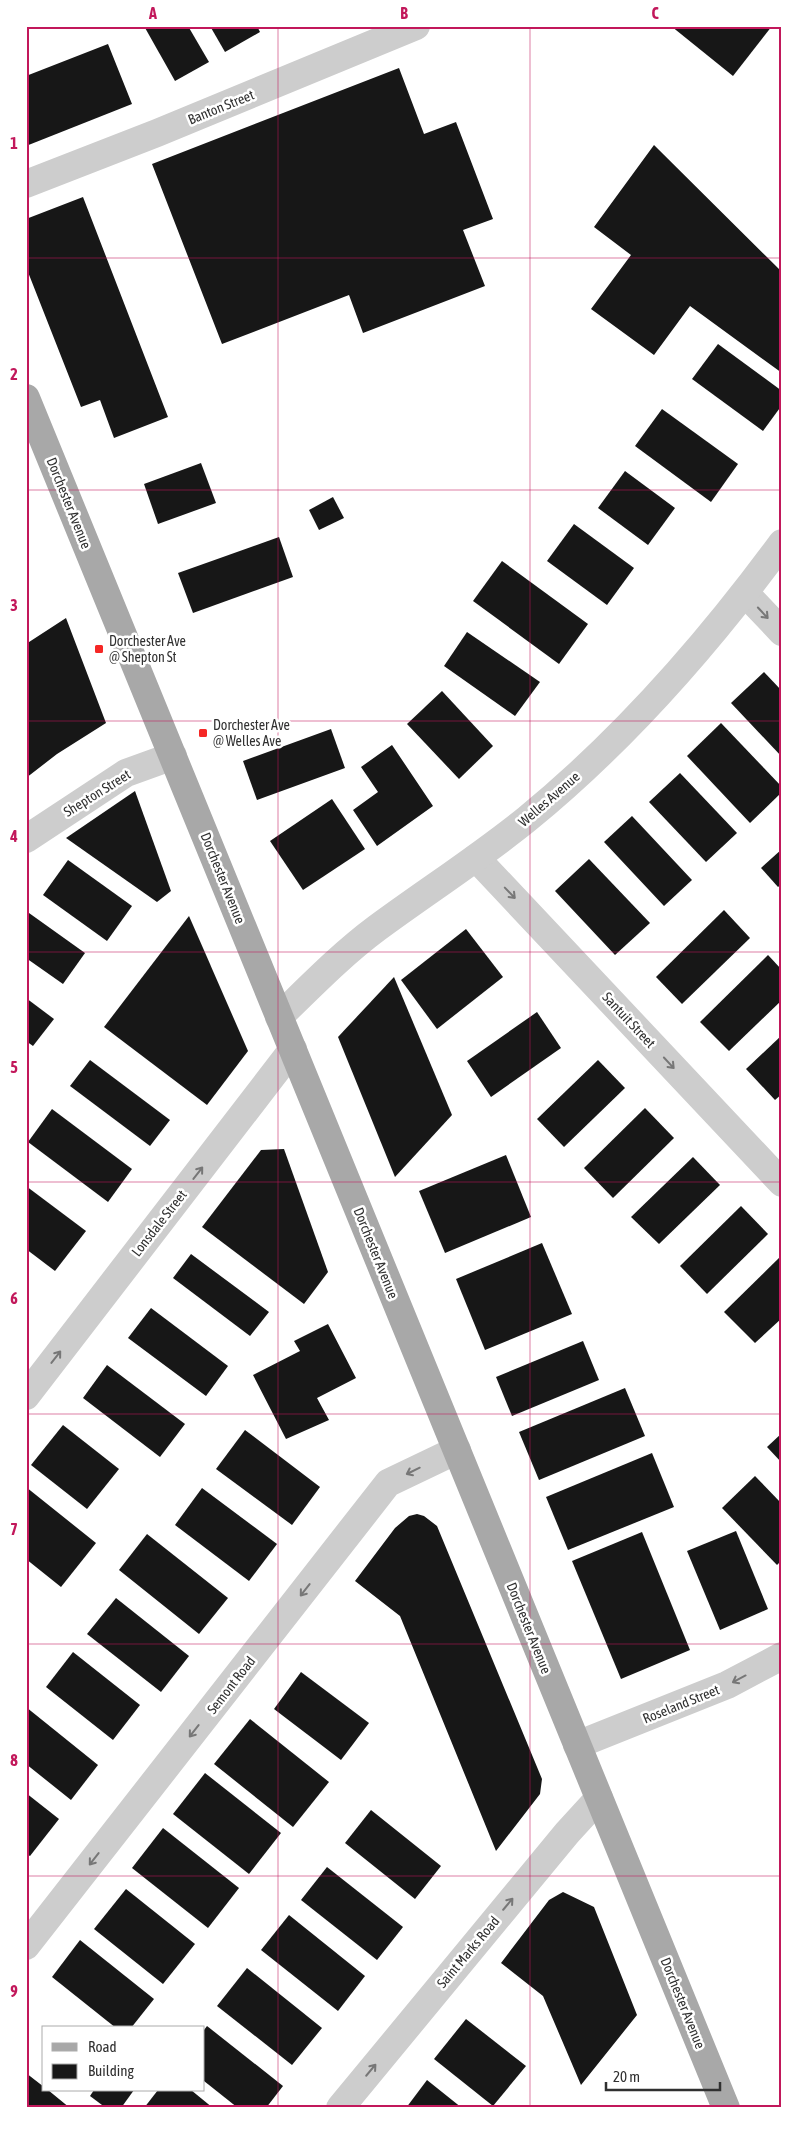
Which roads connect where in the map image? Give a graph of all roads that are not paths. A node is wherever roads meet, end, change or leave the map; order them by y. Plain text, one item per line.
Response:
1 (416, 26) edge
2 (26, 184) edge
3 (26, 398) edge
4 (782, 542) edge
5 (745, 593) junction
6 (782, 632) edge
7 (172, 756) junction
8 (26, 839) edge
9 (476, 858) junction
10 (280, 1016) junction
11 (293, 1049) junction
12 (782, 1183) edge
13 (26, 1396) edge
14 (457, 1450) junction
15 (782, 1656) edge
16 (577, 1745) junction
17 (599, 1798) junction
18 (26, 1946) edge
19 (340, 2108) edge
20 (726, 2108) edge

1 - 2 street, Banton Street
3 - 7 main road, Dorchester Avenue
4 - 5 street, Welles Avenue
5 -> 6 street
5 - 9 street, Welles Avenue
7 - 8 street, Shepton Street
7 - 10 main road, Dorchester Avenue
9 - 10 street, Welles Avenue
9 -> 12 street, Santuit Street
10 - 11 main road, Dorchester Avenue
13 -> 11 street, Lonsdale Street
11 - 14 main road, Dorchester Avenue
14 - 16 main road, Dorchester Avenue
14 -> 18 street, Semont Road
15 -> 16 street, Roseland Street
16 - 17 main road, Dorchester Avenue
19 -> 17 street, Saint Marks Road
17 - 20 main road, Dorchester Avenue

